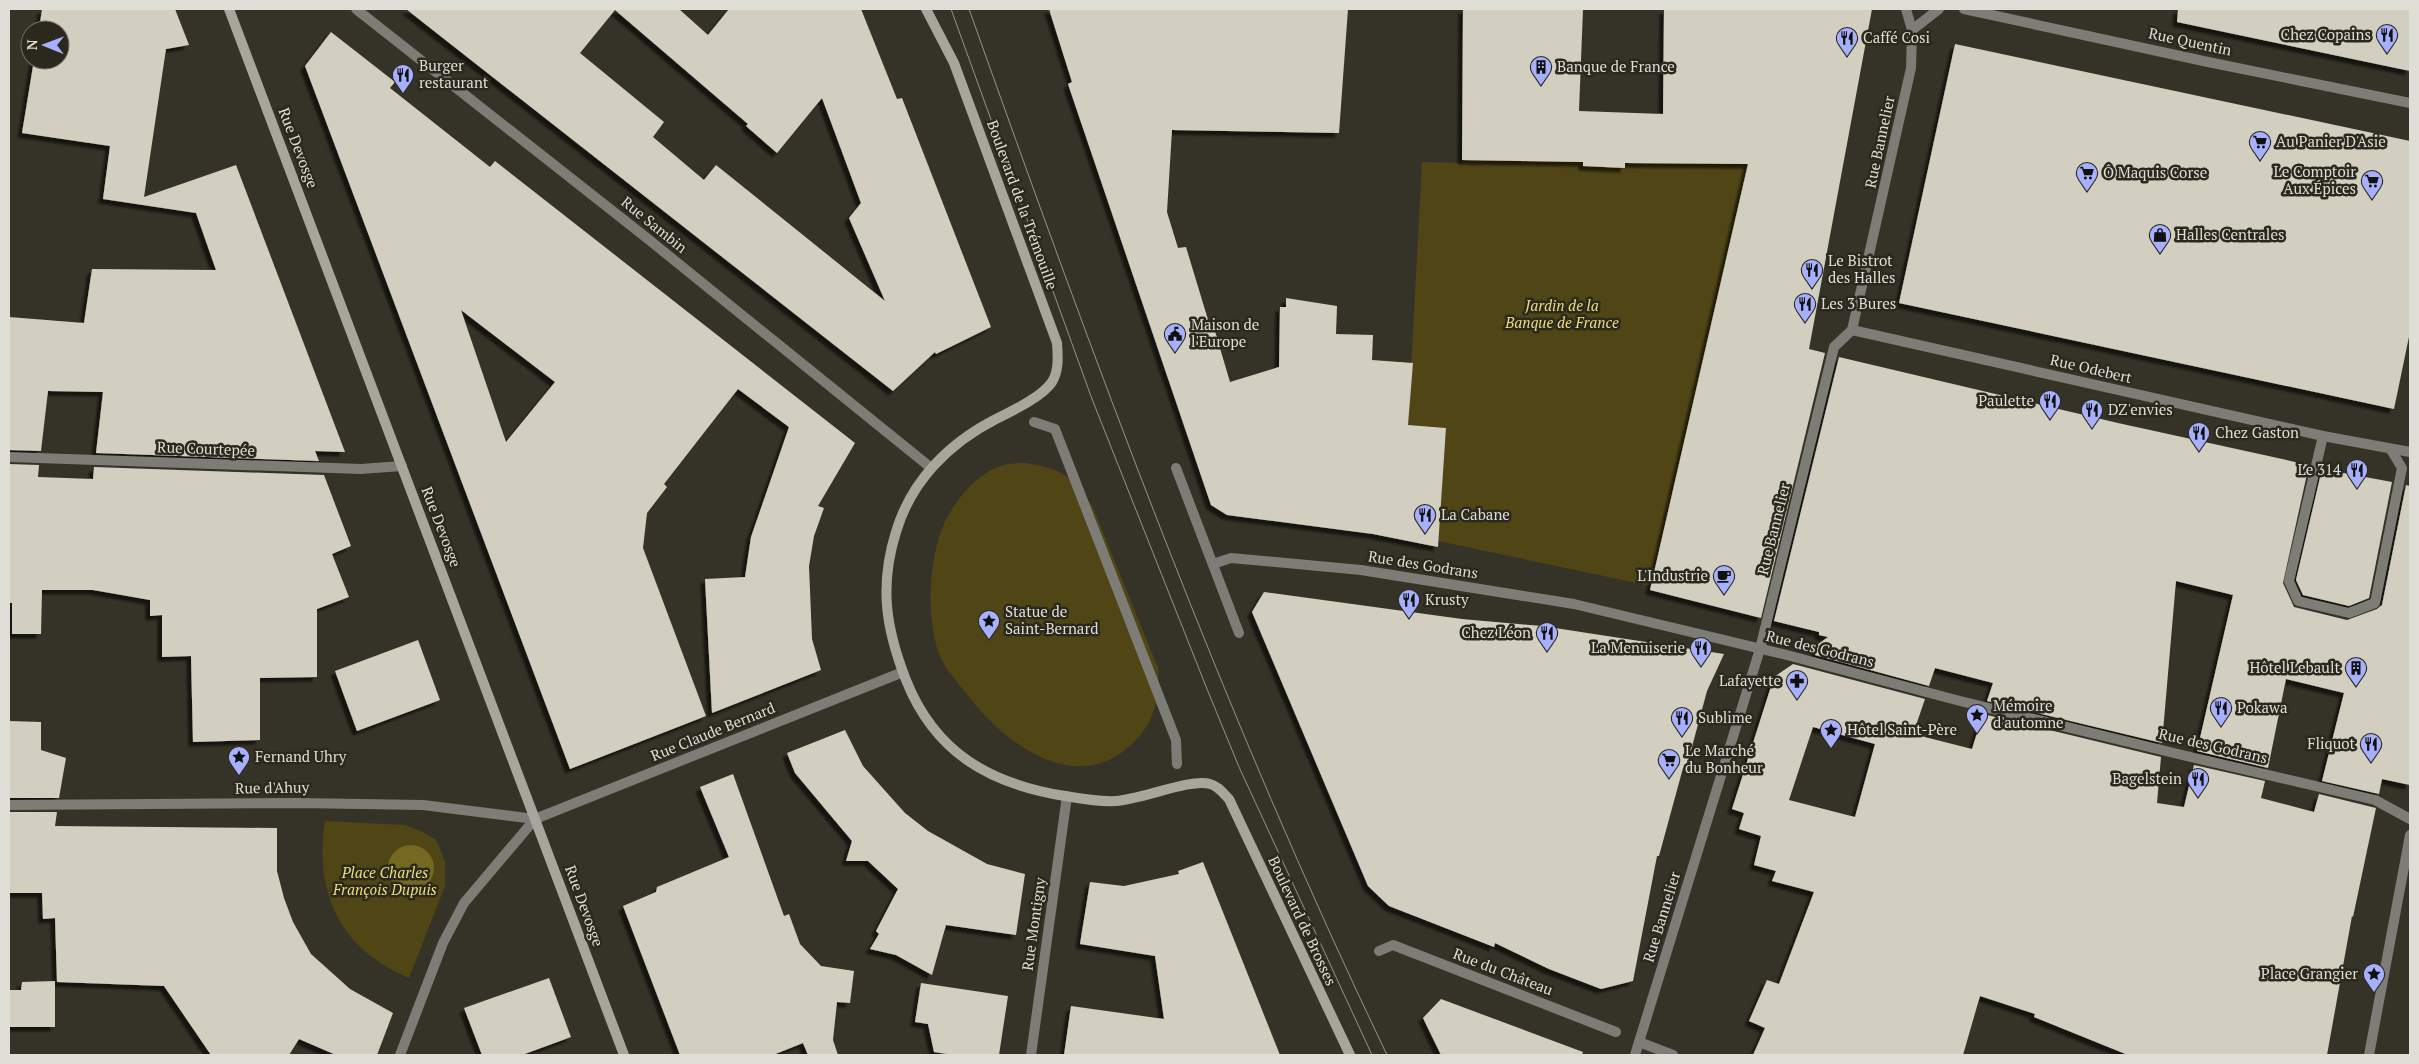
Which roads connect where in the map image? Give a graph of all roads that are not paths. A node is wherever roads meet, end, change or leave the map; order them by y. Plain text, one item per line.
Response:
1 (229, 9) edge
2 (356, 9) edge
3 (926, 9) edge
4 (1906, 9) edge
5 (1939, 9) edge
6 (1964, 9) edge
7 (1912, 30) junction
8 (2410, 103) edge
9 (1852, 330) junction
10 (1034, 422) dead end
11 (2323, 436) junction
12 (2410, 445) edge
13 (2391, 450) junction
14 (2410, 452) edge
15 (9, 457) edge
16 (402, 466) junction
17 (930, 467) junction
18 (1176, 468) dead end
19 (1213, 564) junction
20 (1239, 633) dead end
21 (1760, 649) junction
22 (903, 672) junction
23 (1177, 764) dead end
24 (1067, 796) junction
25 (1229, 799) joint
26 (9, 805) edge
27 (535, 819) junction
28 (2410, 819) edge
29 (2410, 835) edge
30 (1379, 951) dead end
31 (1616, 1032) dead end
32 (1639, 1042) junction
33 (400, 1055) edge
34 (624, 1055) edge
35 (1031, 1055) edge
36 (1350, 1055) edge
37 (1635, 1055) edge
38 (1673, 1055) edge
39 (2368, 1055) edge

1 - 16 street, Rue Devosge
2 - 17 street, Rue Sambin
3 - 17 street, Boulevard de la Trémouille
4 - 7 street, Rue Bannelier
5 - 7 street
6 - 8 street, Rue Quentin
7 - 9 street, Rue Bannelier
9 - 11 street, Rue Odebert
9 - 21 street, Rue Bannelier
10 - 23 street
11 - 13 street, Rue Odebert
11 - 13 street
12 - 13 street
13 - 14 street, Rue Odebert
15 - 16 street, Rue Courtepée
16 - 27 street, Rue Devosge
17 - 22 street, Boulevard de la Trémouille
18 - 19 street
19 - 20 street
19 - 21 street, Rue des Godrans
21 - 28 street, Rue des Godrans
21 - 32 street, Rue Bannelier
22 - 24 street, Boulevard de la Trémouille
22 - 27 street, Rue Claude Bernard
24 - 25 street, Boulevard de la Trémouille
24 - 35 street, Rue Montigny
25 - 36 street, Boulevard de Brosses
26 - 27 street, Rue d'Ahuy
27 - 33 street
27 - 34 street, Rue Devosge
29 - 39 street
30 - 31 street, Rue du Château
32 - 37 street, Rue Bannelier
32 - 38 street

